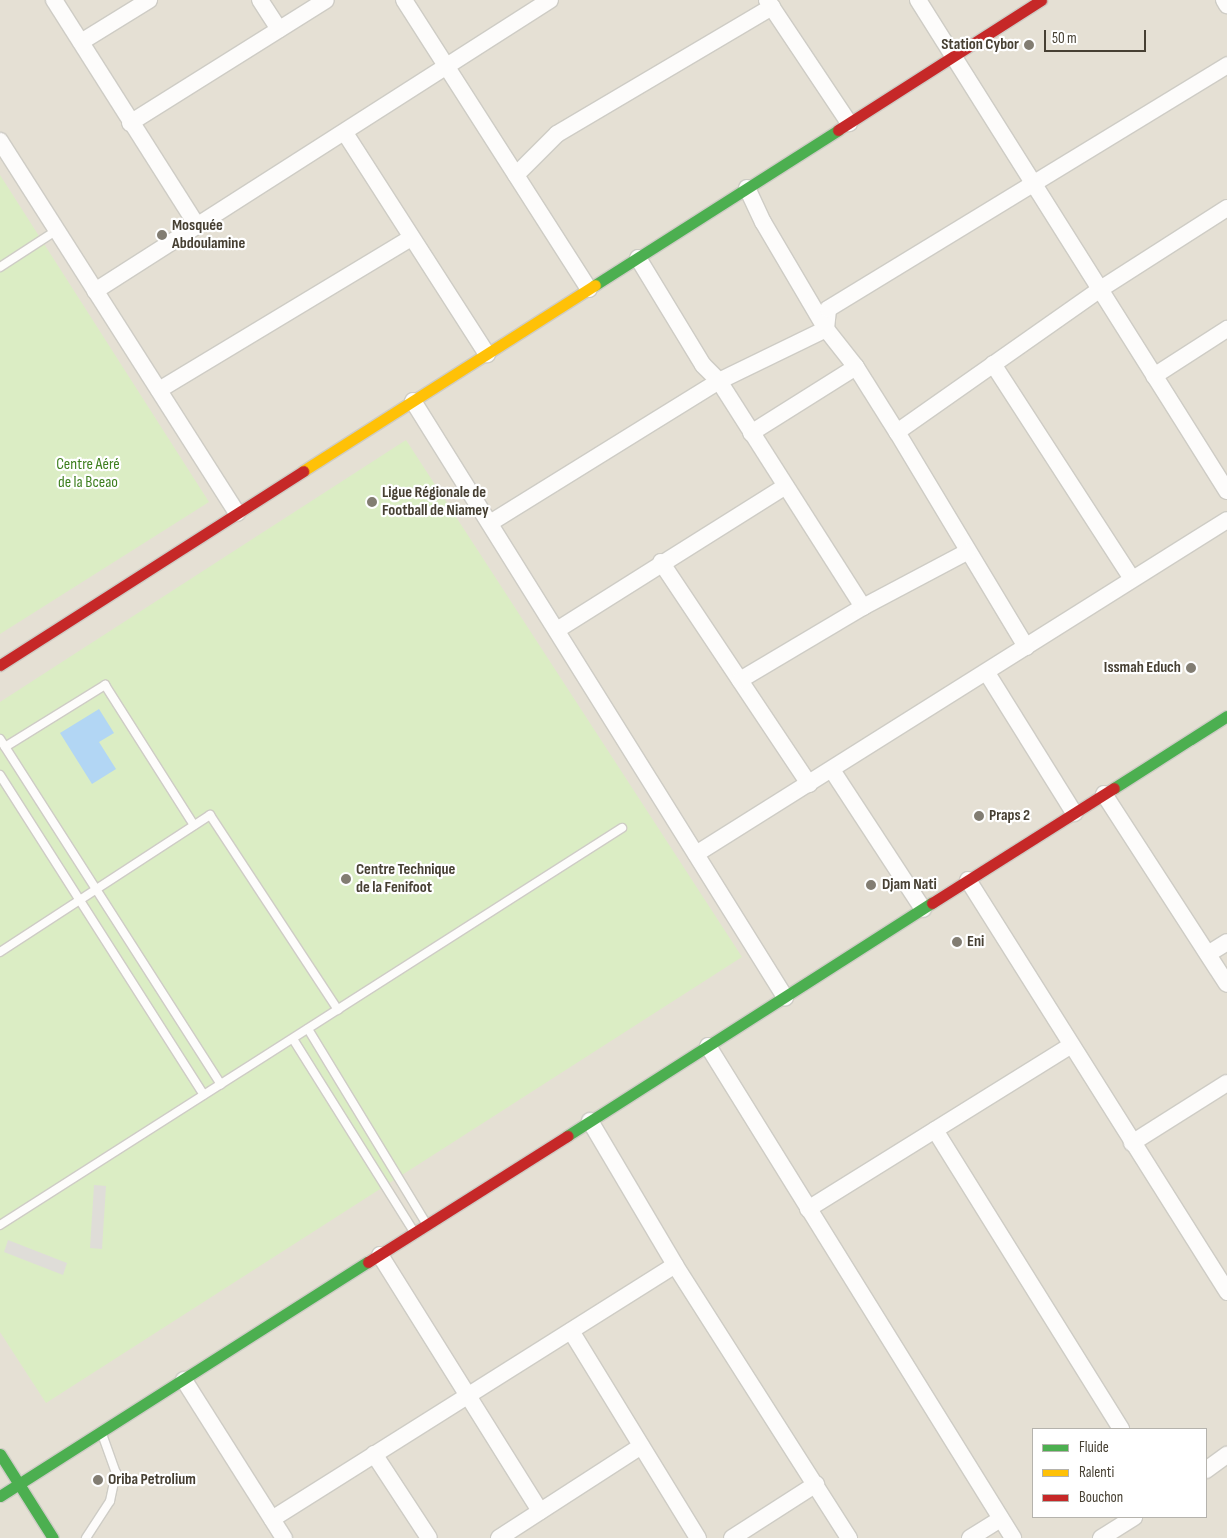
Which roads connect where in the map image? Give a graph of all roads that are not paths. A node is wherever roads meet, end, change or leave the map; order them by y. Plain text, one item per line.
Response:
1 (54, 0) edge
2 (149, 0) edge
3 (260, 0) edge
4 (326, 0) edge
5 (404, 0) edge
6 (548, 0) edge
7 (918, 0) edge
8 (1041, 0) edge
9 (1224, 0) edge
10 (769, 4) edge
11 (1227, 5) edge
12 (279, 30) junction
13 (80, 42) junction
14 (954, 56) junction
15 (1227, 65) edge
16 (447, 67) junction
17 (130, 123) junction
18 (848, 123) junction
19 (345, 133) junction
20 (0, 142) edge
21 (516, 175) junction
22 (1034, 184) junction
23 (747, 188) junction
24 (1227, 208) edge
25 (197, 225) junction
26 (57, 230) junction
27 (411, 238) junction
28 (638, 258) junction
29 (0, 267) edge
30 (589, 289) junction
31 (1099, 290) junction
32 (95, 291) junction
33 (826, 329) junction
34 (1227, 329) edge
35 (487, 354) junction
36 (993, 364) junction
37 (856, 367) junction
38 (1154, 376) junction
39 (719, 381) junction
40 (159, 390) junction
41 (413, 401) junction
42 (897, 432) junction
43 (751, 433) junction
44 (784, 486) junction
45 (1227, 491) edge
46 (237, 513) junction
47 (1227, 520) edge
48 (490, 523) junction
49 (967, 552) junction
50 (662, 562) junction
51 (1132, 579) junction
52 (863, 607) junction
53 (557, 630) junction
54 (1026, 647) junction
55 (0, 665) edge
56 (987, 673) junction
57 (740, 680) junction
58 (1227, 716) edge
59 (0, 739) edge
60 (5, 747) junction
61 (832, 770) junction
62 (0, 776) edge
63 (809, 784) junction
64 (1104, 794) junction
65 (1074, 813) junction
66 (194, 825) junction
67 (622, 828) dead end
68 (696, 854) junction
69 (968, 880) junction
70 (96, 889) junction
71 (80, 900) junction
72 (922, 910) junction
73 (1227, 942) edge
74 (0, 952) edge
75 (1208, 954) junction
76 (1227, 984) edge
77 (785, 997) junction
78 (338, 1010) junction
79 (308, 1029) junction
80 (293, 1038) junction
81 (1071, 1044) junction
82 (708, 1046) junction
83 (1227, 1083) edge
84 (221, 1084) junction
85 (204, 1095) junction
86 (590, 1121) junction
87 (935, 1130) junction
88 (1132, 1143) junction
89 (808, 1209) junction
90 (0, 1225) edge
91 (428, 1225) junction
92 (414, 1233) junction
93 (380, 1255) junction
94 (675, 1266) junction
95 (1227, 1292) edge
96 (571, 1331) junction
97 (184, 1380) junction
98 (468, 1396) junction
99 (1121, 1428) edge
100 (102, 1432) junction
101 (641, 1446) junction
102 (0, 1454) edge
103 (374, 1454) junction
104 (1227, 1455) edge
105 (1207, 1469) edge
106 (816, 1484) junction
107 (19, 1485) junction
108 (0, 1496) edge
109 (540, 1511) junction
110 (1001, 1518) junction
111 (1132, 1518) edge
112 (272, 1519) junction
113 (53, 1538) edge
114 (86, 1538) edge
115 (284, 1538) edge
116 (429, 1538) edge
117 (499, 1538) edge
118 (698, 1538) edge
119 (732, 1538) edge
120 (849, 1538) edge
121 (970, 1538) edge
122 (1013, 1538) edge
123 (1101, 1538) edge

1 - 13 street
2 - 13 street
3 - 12 street
4 - 12 street
5 - 16 street
6 - 16 street
7 - 14 street
8 - 14 street
9 - 11 street
10 - 18 street
10 - 21 street
12 - 17 street
13 - 17 street
14 - 18 street
14 - 22 street
15 - 22 street
16 - 19 street
16 - 21 street
17 - 25 street
18 - 23 street
19 - 25 street
19 - 27 street
20 - 26 street
21 - 30 street
22 - 31 street
22 - 33 street
23 - 28 street
23 - 33 street
24 - 31 street
25 - 32 street
26 - 29 lane
26 - 32 street
27 - 35 street
27 - 40 street
28 - 30 street
28 - 39 street
30 - 35 street
31 - 36 street
31 - 38 street
32 - 40 street
33 - 37 street
33 - 39 street
34 - 38 street
35 - 41 street
36 - 42 street
36 - 51 street
37 - 42 street
37 - 43 street
38 - 45 street
39 - 43 street
39 - 48 street
40 - 46 street
41 - 46 street
41 - 48 street
42 - 49 street
43 - 44 street
44 - 50 street
44 - 52 street
46 - 55 street
47 - 51 street
48 - 53 street
49 - 52 street
49 - 54 street
50 - 53 street
50 - 57 street
51 - 54 street
52 - 57 street
53 - 68 street
54 - 56 street
56 - 61 street
56 - 65 street
57 - 63 street
58 - 64 street
59 - 60 lane
60 - 66 lane
60 - 70 lane
61 - 63 street
61 - 72 street
62 - 71 lane
63 - 68 street
64 - 65 street
64 - 75 street
65 - 69 street
66 - 70 lane
66 - 78 lane
67 - 78 lane
68 - 77 street
69 - 72 street
69 - 81 street
70 - 71 lane
70 - 84 lane
71 - 74 lane
71 - 85 lane
72 - 77 street
73 - 75 street
75 - 76 street
77 - 82 street
78 - 79 lane
79 - 80 lane
79 - 91 lane
80 - 84 lane
80 - 92 lane
81 - 87 street
81 - 88 street
82 - 86 street
82 - 89 street
83 - 88 street
84 - 85 lane
85 - 90 lane
86 - 91 street
86 - 94 street
87 - 89 street
87 - 99 street
88 - 95 street
89 - 110 street
91 - 92 street
92 - 93 street
93 - 97 street
93 - 98 street
94 - 96 street
94 - 106 street
96 - 98 street
96 - 101 street
97 - 100 street
97 - 112 street
98 - 103 street
98 - 109 street
100 - 107 street
100 - 114 lane
101 - 109 street
101 - 118 street
102 - 107 street
103 - 112 street
103 - 116 street
104 - 105 street
106 - 119 street
106 - 120 street
107 - 108 street
107 - 113 street
109 - 117 street
110 - 121 street
110 - 122 street
111 - 123 street
112 - 115 street

